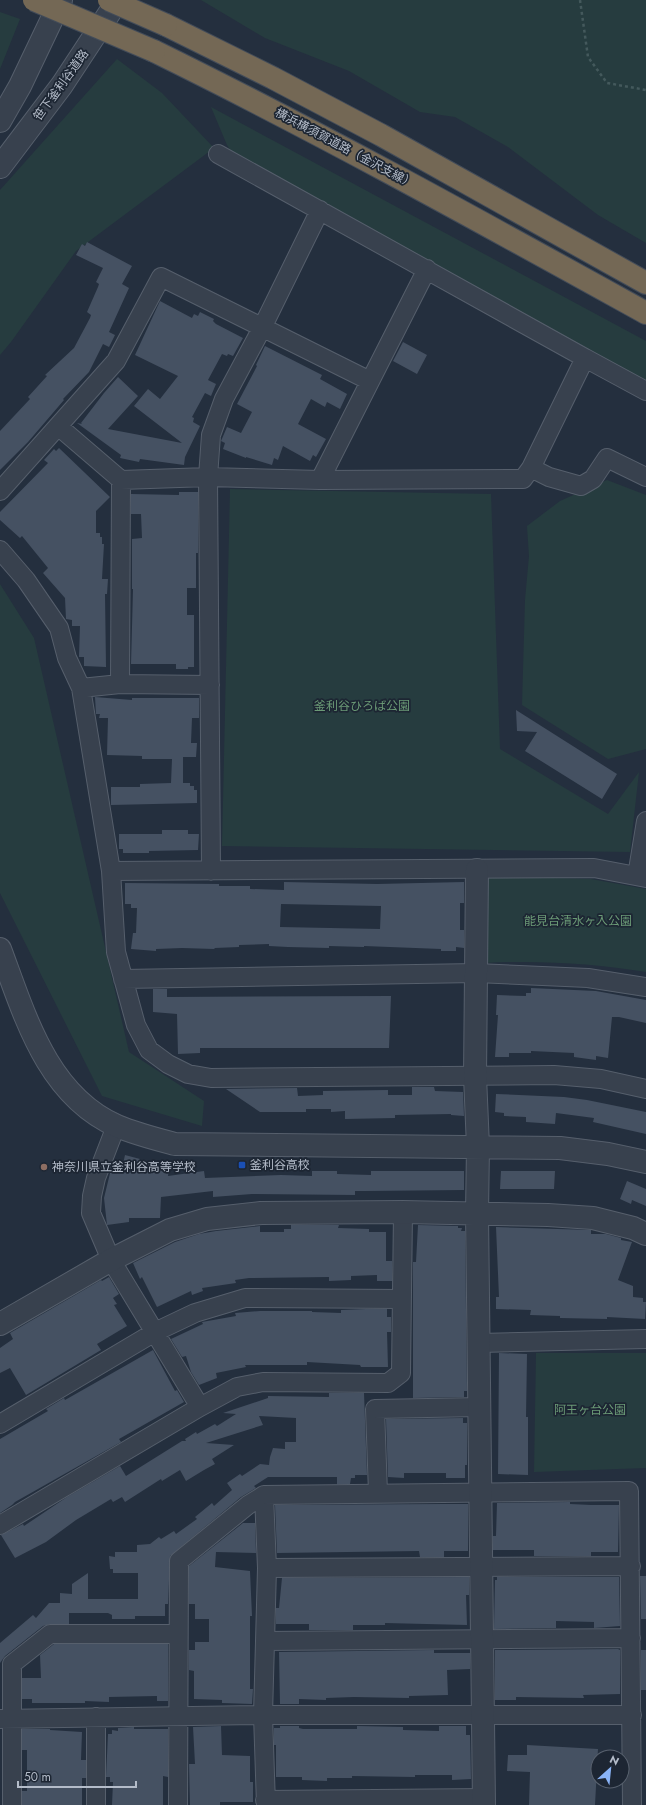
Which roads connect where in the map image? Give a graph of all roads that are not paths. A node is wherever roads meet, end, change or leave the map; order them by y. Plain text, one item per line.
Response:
1 (34, 0) edge
2 (62, 0) edge
3 (109, 0) edge
4 (118, 0) edge
5 (0, 121) edge
6 (218, 154) dead end
7 (0, 167) edge
8 (320, 210) junction
9 (427, 269) junction
10 (646, 283) edge
11 (646, 313) edge
12 (262, 328) junction
13 (585, 358) junction
14 (370, 381) junction
15 (646, 391) edge
16 (58, 426) junction
17 (531, 468) junction
18 (208, 477) junction
19 (646, 477) edge
20 (121, 480) junction
21 (320, 480) junction
22 (0, 491) edge
23 (0, 550) edge
24 (120, 684) junction
25 (210, 685) junction
26 (81, 688) junction
27 (646, 821) edge
28 (476, 870) junction
29 (111, 871) junction
30 (211, 871) junction
31 (641, 877) edge
32 (0, 949) edge
33 (476, 973) junction
34 (123, 978) junction
35 (646, 986) edge
36 (475, 1076) junction
37 (646, 1089) edge
38 (116, 1126) junction
39 (478, 1147) junction
40 (646, 1162) edge
41 (403, 1212) junction
42 (477, 1213) junction
43 (646, 1234) edge
44 (112, 1260) junction
45 (401, 1299) junction
46 (0, 1324) edge
47 (155, 1332) junction
48 (646, 1339) edge
49 (480, 1343) junction
50 (200, 1407) junction
51 (480, 1407) junction
52 (0, 1424) edge
53 (378, 1493) junction
54 (481, 1493) junction
55 (264, 1495) junction
56 (0, 1525) edge
57 (631, 1566) junction
58 (267, 1568) junction
59 (483, 1568) junction
60 (178, 1634) junction
61 (631, 1638) junction
62 (483, 1640) junction
63 (265, 1641) junction
64 (485, 1714) junction
65 (263, 1715) junction
66 (632, 1715) junction
67 (96, 1716) junction
68 (178, 1716) junction
69 (6, 1718) edge
70 (266, 1802) edge
71 (484, 1802) edge
72 (12, 1805) edge
73 (96, 1805) edge
74 (178, 1805) edge
75 (632, 1805) edge

1 - 11 highway, 横浜横須賀道路（金沢支線）, bridge
2 - 5 street
3 - 10 highway, bridge
4 - 7 street, 笹下釜利谷道路
6 - 8 street
8 - 9 street
8 - 12 street
9 - 13 street
9 - 14 street
12 - 14 street
12 - 16 street
12 - 18 street
13 - 15 street
13 - 17 street
14 - 21 street
16 - 20 street
16 - 22 street
17 - 19 street
17 - 21 street
18 - 20 street
18 - 21 street
18 - 25 street
20 - 24 street
23 - 26 street
24 - 25 street
24 - 26 street
25 - 30 street
26 - 29 street
27 - 31 street
28 - 30 street
28 - 31 street
28 - 33 street
29 - 30 street
29 - 34 street
32 - 38 street
33 - 34 street
33 - 35 street
33 - 36 street
34 - 36 street
36 - 37 street
36 - 39 street
38 - 39 street
38 - 44 street
39 - 40 street
39 - 42 street
41 - 42 street
41 - 44 street
41 - 45 street
42 - 43 street
42 - 49 street
44 - 46 street
44 - 47 street
45 - 47 street
45 - 50 street
47 - 50 street
47 - 52 street
48 - 49 street
49 - 51 street
50 - 56 street
51 - 53 street
51 - 54 street
53 - 54 street
53 - 55 street
54 - 57 street
54 - 59 street
55 - 58 street
55 - 60 street
57 - 59 street
57 - 61 street
58 - 59 street
58 - 63 street
59 - 62 street
60 - 68 street
60 - 69 street
61 - 62 street
61 - 66 street
62 - 63 street
62 - 64 street
63 - 65 street
64 - 65 street
64 - 66 street
64 - 71 street
65 - 68 street
65 - 70 street
66 - 75 street
67 - 68 street
67 - 69 street
67 - 73 street
68 - 74 street
69 - 72 street
70 - 71 street

